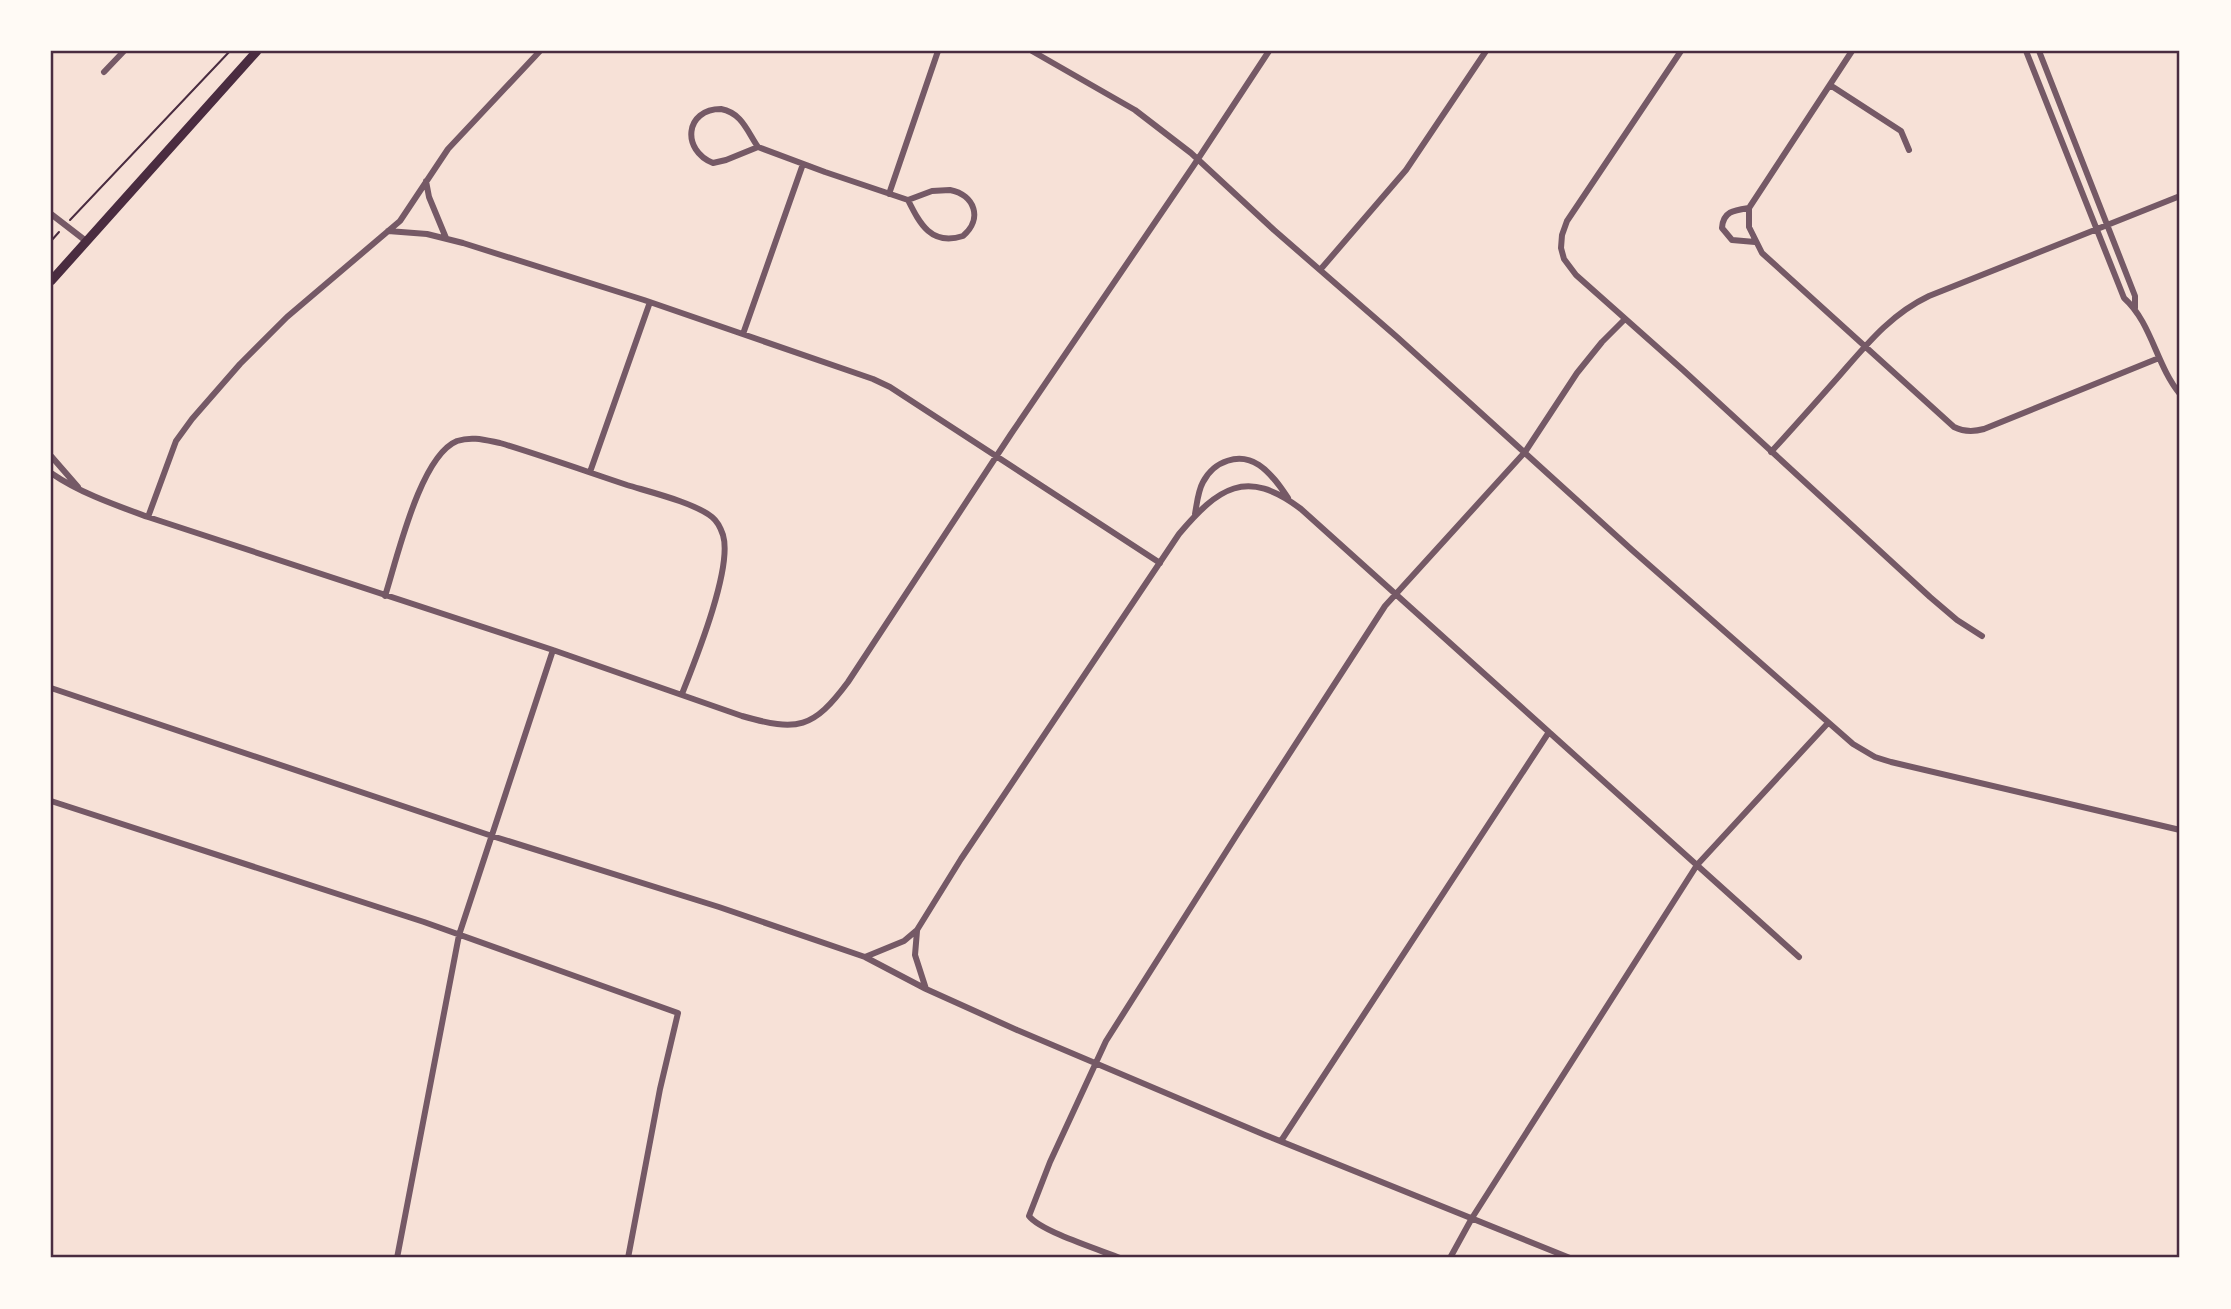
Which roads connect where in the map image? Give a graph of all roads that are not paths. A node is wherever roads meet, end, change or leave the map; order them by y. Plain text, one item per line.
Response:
1 (124, 51) edge
2 (257, 51) edge
3 (540, 51) edge
4 (938, 51) edge
5 (1032, 51) edge
6 (1269, 51) edge
7 (1486, 51) edge
8 (1681, 51) edge
9 (1852, 51) edge
10 (2026, 51) edge
11 (2039, 51) edge
12 (104, 72) dead end
13 (1830, 85) junction
14 (758, 147) junction
15 (1909, 150) dead end
16 (1198, 159) junction
17 (803, 164) junction
18 (426, 181) junction
19 (889, 194) junction
20 (2180, 196) edge
21 (908, 200) junction
22 (1749, 208) junction
23 (51, 214) edge
24 (2109, 225) junction
25 (2097, 230) junction
26 (388, 231) junction
27 (446, 238) junction
28 (86, 241) junction
29 (1755, 242) junction
30 (1320, 270) junction
31 (51, 281) edge
32 (650, 302) junction
33 (2135, 308) junction
34 (1624, 320) junction
35 (743, 334) junction
36 (1865, 346) junction
37 (2159, 358) junction
38 (2180, 394) edge
39 (1525, 452) junction
40 (1771, 453) junction
41 (51, 456) edge
42 (997, 456) junction
43 (590, 472) junction
44 (51, 473) edge
45 (79, 489) junction
46 (1290, 501) junction
47 (1195, 516) junction
48 (148, 517) junction
49 (1160, 563) junction
50 (1395, 593) junction
51 (385, 596) junction
52 (1982, 636) dead end
53 (553, 650) junction
54 (51, 688) edge
55 (682, 694) junction
56 (1828, 723) junction
57 (1549, 732) junction
58 (51, 800) edge
59 (2180, 830) edge
60 (492, 836) junction
61 (1697, 865) junction
62 (917, 930) junction
63 (460, 935) junction
64 (865, 957) junction
65 (1799, 957) dead end
66 (926, 989) junction
67 (1095, 1063) junction
68 (1281, 1141) junction
69 (1472, 1218) junction
70 (397, 1258) edge
71 (628, 1258) edge
72 (1120, 1258) edge
73 (1450, 1258) edge
74 (1570, 1258) edge

1 - 12 street
2 - 28 main road
3 - 18 street
4 - 19 street
5 - 16 street
6 - 16 street
7 - 30 street
8 - 34 street
9 - 13 street
10 - 25 street
11 - 24 street
13 - 15 street
13 - 22 street
14 - 14 street
14 - 17 street
16 - 30 street
16 - 42 street
17 - 19 street
17 - 35 street
18 - 26 street
18 - 27 street
19 - 21 street
20 - 24 street
21 - 21 street
22 - 29 street
22 - 29 street
23 - 28 street
24 - 25 street
24 - 33 street
25 - 33 street
25 - 36 street
26 - 27 street
26 - 48 street
27 - 32 street
28 - 31 main road
29 - 36 street
30 - 39 street
32 - 35 street
32 - 43 street
33 - 37 street
34 - 39 street
34 - 40 street
35 - 42 street
36 - 37 street
36 - 40 street
37 - 38 street
39 - 50 street
39 - 56 street
40 - 52 street
41 - 45 street
42 - 49 street
42 - 55 street
43 - 51 street
43 - 55 street
44 - 45 street
45 - 48 street
46 - 47 street
46 - 47 street
46 - 50 street
47 - 49 street
48 - 51 street
49 - 62 street
50 - 57 street
50 - 67 street
51 - 53 street
53 - 55 street
53 - 60 street
54 - 60 street
56 - 59 street
56 - 61 street
57 - 61 street
57 - 68 street
58 - 63 street
60 - 63 street
60 - 64 street
61 - 65 street
61 - 69 street
62 - 64 street
62 - 66 street
63 - 70 street
63 - 71 street
64 - 66 street
66 - 67 street
67 - 68 street
67 - 72 street
68 - 69 street
69 - 73 street
69 - 74 street

